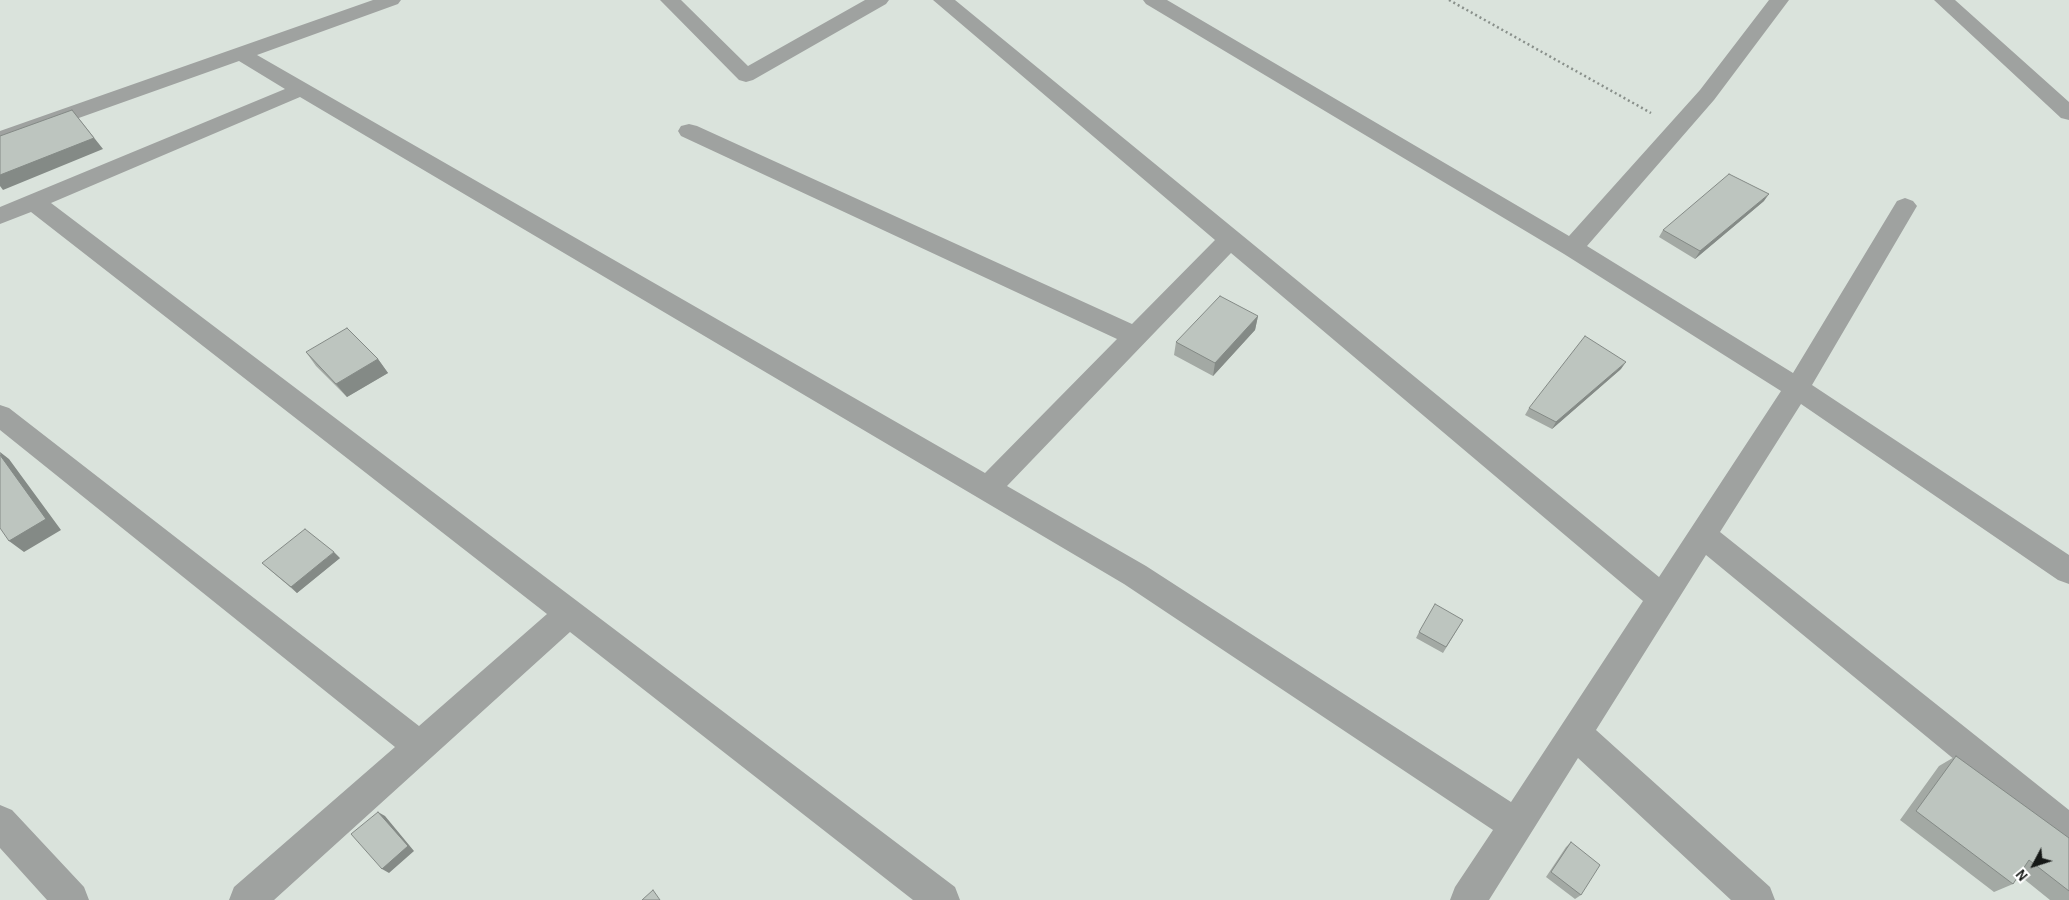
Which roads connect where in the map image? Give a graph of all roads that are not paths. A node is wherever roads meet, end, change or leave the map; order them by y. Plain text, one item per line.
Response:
1 (391, 0) edge
2 (670, 0) edge
3 (879, 0) edge
4 (943, 0) edge
5 (1153, 0) edge
6 (1779, 0) edge
7 (1944, 0) edge
8 (241, 54) junction
9 (302, 89) junction
10 (2069, 113) edge
11 (689, 131) dead end
12 (0, 139) edge
13 (34, 202) junction
14 (1906, 206) dead end
15 (0, 216) edge
16 (1230, 240) junction
17 (1572, 248) junction
18 (1136, 337) junction
19 (1797, 388) junction
20 (0, 415) edge
21 (987, 488) junction
22 (1702, 536) junction
23 (2069, 571) edge
24 (1662, 598) junction
25 (569, 614) junction
26 (1575, 733) junction
27 (420, 747) junction
28 (0, 822) edge
29 (1516, 825) junction
30 (2069, 832) edge
31 (71, 900) edge
32 (247, 900) edge
33 (942, 900) edge
34 (1468, 900) edge
35 (1757, 900) edge

1 - 8 street
2 - 3 street
4 - 16 street
5 - 17 street
6 - 17 street
7 - 10 street
8 - 9 street
8 - 12 street
9 - 13 street
9 - 21 street
11 - 18 street
13 - 15 street
13 - 25 street
14 - 19 street
16 - 18 street
16 - 24 street
17 - 19 street
18 - 21 street
19 - 22 street
19 - 23 street
20 - 27 street
21 - 29 street
22 - 24 street
22 - 30 street
24 - 26 street
25 - 27 street
25 - 33 street
26 - 29 street
26 - 35 street
27 - 32 street
28 - 31 street
29 - 34 street

